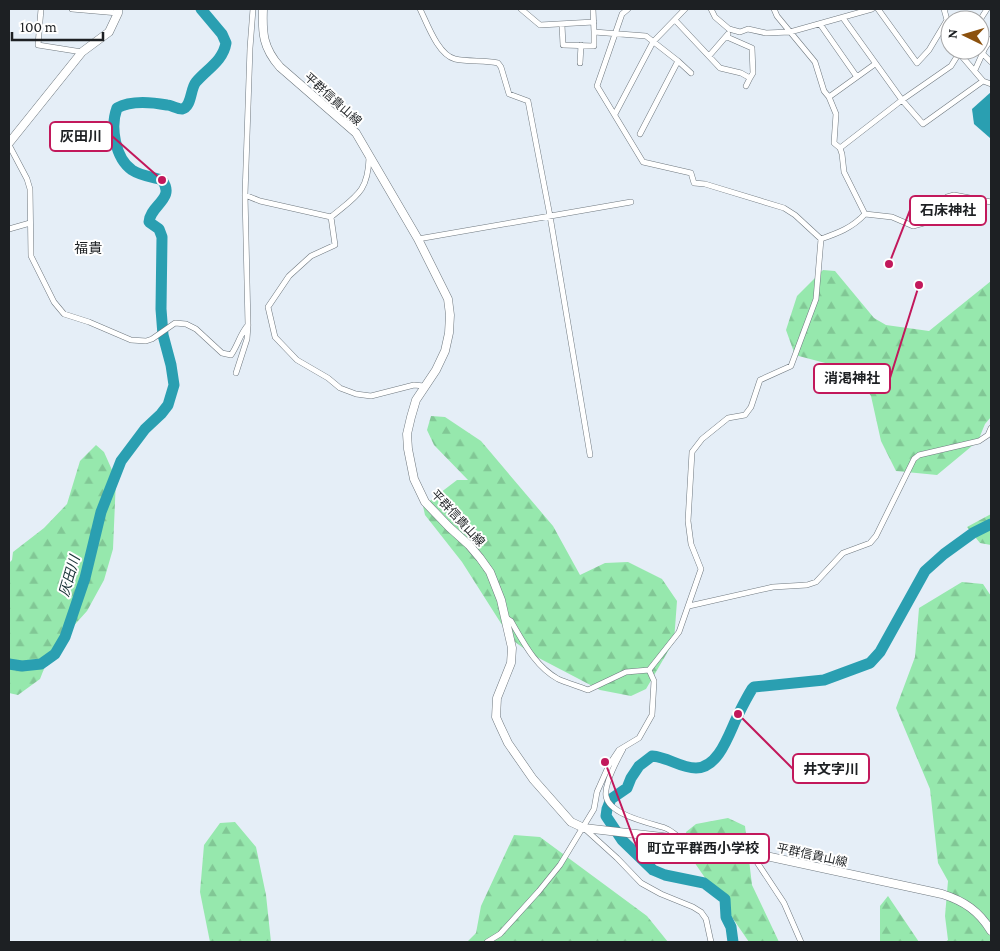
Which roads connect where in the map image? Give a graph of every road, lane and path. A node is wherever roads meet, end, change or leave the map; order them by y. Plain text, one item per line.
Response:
1 (42, 9) edge
2 (72, 9) edge
3 (253, 9) edge
4 (263, 9) edge
5 (420, 9) edge
6 (521, 9) edge
7 (593, 9) edge
8 (628, 9) edge
9 (685, 9) edge
10 (711, 9) edge
11 (774, 9) edge
12 (872, 9) edge
13 (878, 9) edge
14 (944, 9) edge
15 (118, 11) edge
16 (843, 18) junction
17 (676, 20) junction
18 (594, 22) junction
19 (820, 24) junction
20 (562, 25) junction
21 (729, 29) junction
22 (594, 32) junction
23 (790, 32) junction
24 (616, 33) junction
25 (727, 37) junction
26 (654, 42) junction
27 (581, 45) junction
28 (82, 52) junction
29 (709, 56) junction
30 (955, 60) edge
31 (967, 60) edge
32 (981, 60) edge
33 (678, 61) junction
34 (580, 63) dead end
35 (875, 64) junction
36 (975, 70) junction
37 (691, 74) dead end
38 (857, 77) junction
39 (750, 78) junction
40 (984, 81) junction
41 (991, 84) edge
42 (746, 86) dead end
43 (829, 97) junction
44 (902, 100) junction
45 (615, 114) junction
46 (640, 134) dead end
47 (9, 144) edge
48 (840, 148) junction
49 (369, 156) junction
50 (245, 195) junction
51 (631, 202) dead end
52 (991, 202) edge
53 (865, 214) junction
54 (550, 216) junction
55 (332, 217) junction
56 (30, 223) junction
57 (9, 229) edge
58 (418, 239) junction
59 (821, 240) junction
60 (248, 325) junction
61 (236, 373) dead end
62 (424, 386) junction
63 (991, 428) edge
64 (590, 455) dead end
65 (689, 606) junction
66 (505, 617) junction
67 (649, 670) junction
68 (624, 747) junction
69 (584, 828) junction
70 (681, 839) junction
71 (751, 853) junction
72 (991, 931) edge
73 (487, 942) edge
74 (710, 942) edge
75 (801, 942) edge

1 - 28 street
2 - 15 street
3 - 50 street
4 - 49 main road, 平群信貴山線
5 - 54 street
6 - 20 street
7 - 18 street
8 - 24 street
9 - 17 street
10 - 21 street
11 - 23 street
12 - 16 street
13 - 14 street
15 - 28 main road
16 - 19 street
16 - 35 street
17 - 26 street
17 - 29 street
18 - 20 street
18 - 22 street
19 - 23 street
19 - 38 street
20 - 27 street
21 - 23 street
21 - 25 street
22 - 24 street
22 - 27 street
23 - 43 street
24 - 26 street
24 - 45 street
25 - 29 street
25 - 39 street
26 - 33 street
26 - 45 street
27 - 34 street
28 - 47 main road
29 - 39 street
30 - 44 street
31 - 36 street
32 - 36 street
33 - 37 street
33 - 46 street
35 - 38 street
35 - 44 street
36 - 40 street
38 - 43 street
39 - 42 street
40 - 41 street
40 - 44 street
43 - 48 street
44 - 48 street
45 - 59 street
47 - 56 street
48 - 53 street
49 - 55 street
49 - 58 main road, 平群信貴山線
50 - 55 street
50 - 60 street
51 - 54 street
52 - 53 street
53 - 59 street
54 - 58 street
54 - 64 street
55 - 62 street
56 - 57 street
56 - 60 street
58 - 62 main road, 平群信貴山線
59 - 65 street
60 - 61 street
62 - 66 main road, 平群信貴山線
63 - 65 street
65 - 67 street
66 - 67 street
66 - 69 main road, 平群信貴山線
67 - 68 street
68 - 69 street
68 - 70 street
69 - 70 main road, 平群信貴山線
69 - 73 street
69 - 74 street
70 - 71 main road, 平群信貴山線
71 - 72 main road, 平群信貴山線
71 - 75 street

